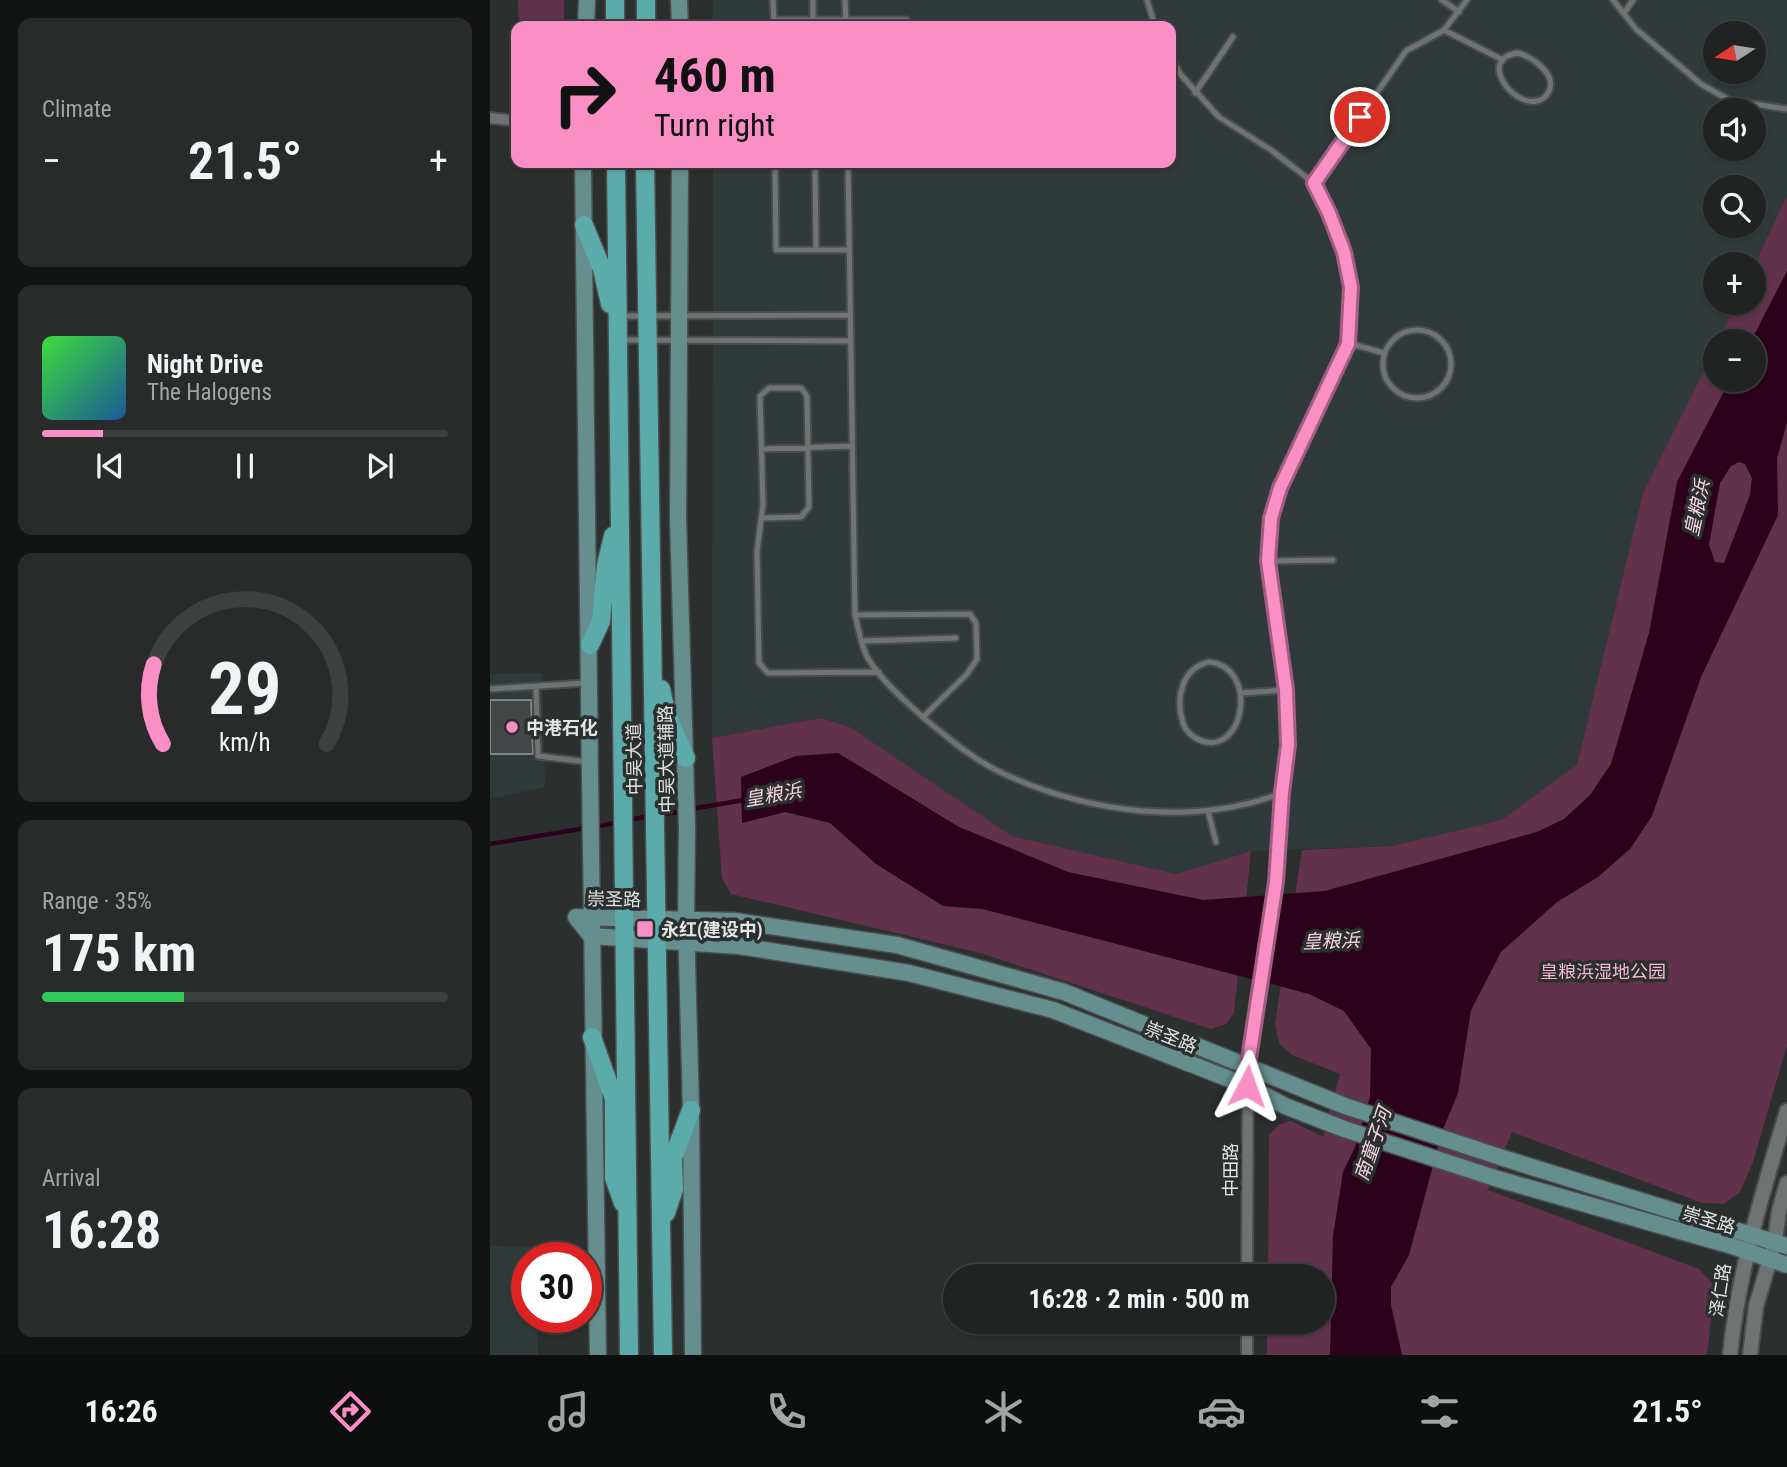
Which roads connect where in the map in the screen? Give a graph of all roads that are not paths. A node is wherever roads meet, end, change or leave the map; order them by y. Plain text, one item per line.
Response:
1 (587, 0) edge
2 (615, 0) edge
3 (646, 0) edge
4 (679, 0) edge
5 (773, 0) edge
6 (813, 0) edge
7 (845, 0) edge
8 (1147, 0) edge
9 (1442, 0) edge
10 (1467, 0) edge
11 (1613, 0) edge
12 (1633, 0) edge
13 (1459, 12) junction
14 (1624, 12) junction
15 (907, 20) dead end
16 (586, 21) edge
17 (615, 21) edge
18 (646, 21) edge
19 (680, 21) edge
20 (774, 21) edge
21 (813, 21) edge
22 (846, 21) edge
23 (887, 21) edge
24 (1153, 21) edge
25 (1444, 30) junction
26 (1233, 37) dead end
27 (1503, 60) junction
28 (1176, 66) edge
29 (1195, 93) junction
30 (1787, 109) edge
31 (490, 118) edge
32 (511, 120) edge
33 (583, 168) edge
34 (616, 168) edge
35 (645, 168) edge
36 (680, 168) edge
37 (775, 168) edge
38 (815, 168) edge
39 (848, 168) edge
40 (1314, 183) junction
41 (583, 225) junction
42 (816, 250) junction
43 (849, 250) junction
44 (850, 315) junction
45 (618, 316) junction
46 (646, 316) junction
47 (680, 316) junction
48 (618, 340) junction
49 (647, 340) junction
50 (680, 340) junction
51 (850, 341) junction
52 (1348, 344) junction
53 (1384, 353) junction
54 (852, 446) junction
55 (808, 447) junction
56 (762, 449) junction
57 (619, 512) junction
58 (762, 518) junction
59 (1333, 560) dead end
60 (1268, 561) junction
61 (855, 615) junction
62 (956, 638) dead end
63 (862, 640) junction
64 (590, 645) junction
65 (653, 657) junction
66 (879, 672) junction
67 (590, 682) junction
68 (536, 687) junction
69 (490, 689) edge
70 (1286, 690) junction
71 (1240, 693) junction
72 (923, 717) junction
73 (686, 758) junction
74 (590, 762) junction
75 (1282, 793) junction
76 (1208, 811) junction
77 (1216, 842) dead end
78 (590, 917) junction
79 (625, 918) junction
80 (658, 919) junction
81 (686, 920) junction
82 (591, 936) junction
83 (625, 939) junction
84 (658, 941) junction
85 (687, 942) junction
86 (593, 1037) junction
87 (1248, 1065) junction
88 (1247, 1086) junction
89 (691, 1110) junction
90 (1787, 1111) edge
91 (1787, 1183) edge
92 (628, 1217) junction
93 (661, 1230) junction
94 (1752, 1234) junction
95 (1781, 1244) edge
96 (1746, 1251) junction
97 (1770, 1259) junction
98 (1247, 1264) edge
99 (1787, 1265) edge
100 (1247, 1334) edge
101 (598, 1355) edge
102 (629, 1355) edge
103 (663, 1355) edge
104 (693, 1355) edge
105 (1247, 1355) edge
106 (1730, 1355) edge
107 (1750, 1355) edge

1 - 16 main road
2 - 17 main road
3 - 18 main road
4 - 19 main road
5 - 20 lane
6 - 21 lane
7 - 22 lane
8 - 24 lane
9 - 13 lane
10 - 13 lane
11 - 14 lane
12 - 14 lane
13 - 25 lane
14 - 30 lane
15 - 23 lane
25 - 27 lane
25 - 40 lane
26 - 29 lane
27 - 27 lane
28 - 29 lane
29 - 40 lane
31 - 32 street
33 - 41 main road
34 - 45 main road, 中吴大道
35 - 46 main road, 中吴大道
36 - 47 main road, 中吴大道辅路
37 - 42 lane
38 - 42 lane
39 - 43 lane
40 - 52 lane
41 - 48 main road
41 - 64 main road
42 - 43 lane
43 - 44 lane
44 - 47 lane
44 - 51 lane
45 - 46 lane
45 - 48 main road, 中吴大道
46 - 47 lane
46 - 49 main road, 中吴大道
47 - 50 main road, 中吴大道辅路
48 - 49 lane
48 - 57 main road, 中吴大道
49 - 50 lane
49 - 65 main road, 中吴大道
50 - 51 lane
50 - 73 main road, 中吴大道辅路
51 - 54 lane
52 - 53 lane
52 - 60 lane
53 - 53 lane
54 - 55 lane
54 - 61 lane
55 - 56 lane
55 - 56 lane
55 - 58 lane
56 - 58 lane
57 - 64 main road
57 - 79 main road, 中吴大道
58 - 66 lane
59 - 60 lane
60 - 70 lane
61 - 63 lane
61 - 72 lane
62 - 63 lane
63 - 66 lane
64 - 67 main road
65 - 73 main road
65 - 80 main road, 中吴大道
66 - 72 lane
67 - 68 lane
67 - 74 main road
68 - 69 lane
68 - 74 lane
70 - 71 lane
70 - 75 lane
71 - 71 lane
72 - 76 lane
73 - 81 main road, 中吴大道辅路
74 - 78 main road
75 - 76 lane
75 - 87 lane
76 - 77 lane
78 - 79 main road, 崇圣路
78 - 82 main road
79 - 80 main road, 崇圣路
79 - 83 main road, 中吴大道
80 - 81 main road, 崇圣路
80 - 84 main road, 中吴大道
81 - 85 main road, 中吴大道辅路
81 - 87 main road, 崇圣路
82 - 83 main road, 崇圣路
82 - 86 main road
83 - 84 main road, 崇圣路
83 - 92 main road, 中吴大道
84 - 85 main road, 崇圣路
84 - 93 main road, 中吴大道
85 - 88 main road, 崇圣路
85 - 89 main road, 中吴大道辅路
86 - 92 main road
86 - 101 main road
87 - 88 street, 中田路
87 - 94 main road, 崇圣路
88 - 96 main road, 崇圣路
88 - 98 street, 中田路
89 - 93 main road
89 - 104 main road, 中吴大道辅路
90 - 94 street, 泽仁路
91 - 95 street
92 - 102 main road, 中吴大道
93 - 103 main road, 中吴大道
94 - 95 main road, 崇圣路
94 - 96 street, 泽仁路
95 - 97 street
96 - 97 main road, 崇圣路
96 - 106 street, 泽仁路
97 - 99 main road, 崇圣路
97 - 107 street
100 - 105 street

